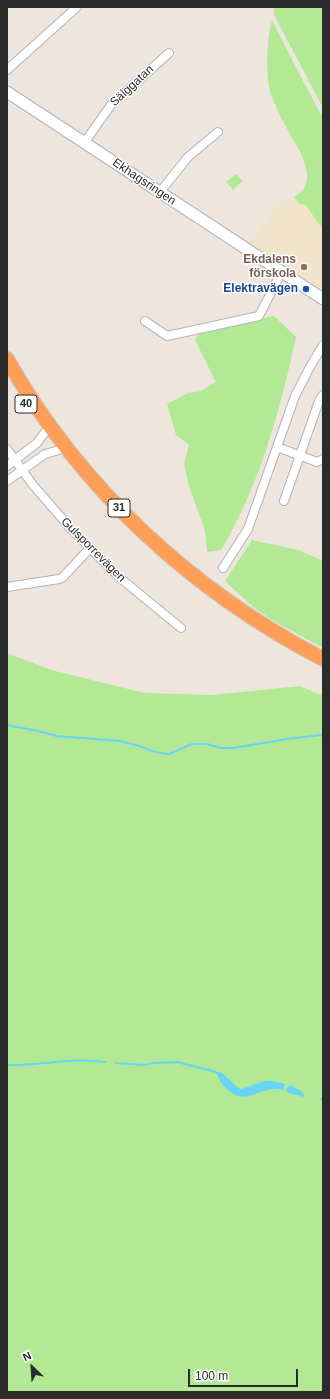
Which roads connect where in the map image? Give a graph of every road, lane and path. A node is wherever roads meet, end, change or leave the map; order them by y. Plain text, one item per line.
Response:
1 (77, 7) edge
2 (169, 53) dead end
3 (7, 70) edge
4 (7, 92) edge
5 (218, 132) dead end
6 (84, 143) junction
7 (160, 192) junction
8 (281, 273) junction
9 (323, 299) edge
10 (145, 321) dead end
11 (323, 345) edge
12 (7, 359) edge
13 (7, 375) edge
14 (323, 395) edge
15 (45, 432) junction
16 (277, 448) junction
17 (7, 449) edge
18 (59, 450) junction
19 (299, 456) junction
20 (323, 459) edge
21 (16, 460) junction
22 (7, 466) edge
23 (22, 470) junction
24 (7, 481) edge
25 (284, 501) dead end
26 (90, 548) junction
27 (222, 568) dead end
28 (7, 587) edge
29 (181, 628) dead end
30 (323, 658) edge
31 (323, 667) edge

1 - 3 street
2 - 6 street, Sälggatan
4 - 6 street, Ekhagsringen
5 - 7 street
6 - 7 street, Ekhagsringen
7 - 8 street, Ekhagsringen
8 - 9 street, Ekhagsringen
8 - 10 street
11 - 16 street
12 - 30 highway, 31
13 - 15 highway, 40
14 - 19 street
15 - 18 highway, 31
15 - 21 street
16 - 19 street
16 - 27 street
17 - 21 street, Gulsporrevägen
18 - 23 street
18 - 31 highway, 31
19 - 20 street
19 - 25 street
21 - 22 street
21 - 23 street, Gulsporrevägen
23 - 24 street
23 - 26 street, Gulsporrevägen
26 - 28 street
26 - 29 street, Gulsporrevägen

